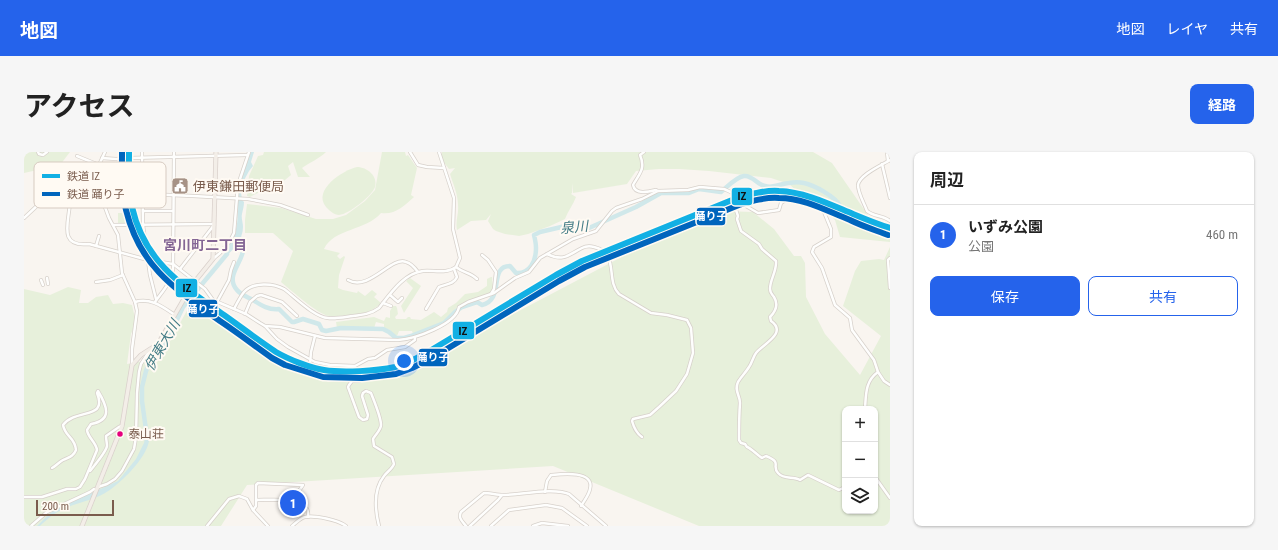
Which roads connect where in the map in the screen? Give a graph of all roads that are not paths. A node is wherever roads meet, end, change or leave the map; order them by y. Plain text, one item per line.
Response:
1 (38, 152) edge
2 (47, 152) edge
3 (105, 152) edge
4 (142, 152) edge
5 (174, 152) edge
6 (410, 152) edge
7 (439, 152) edge
8 (644, 152) edge
9 (887, 152) edge
10 (216, 154) edge
11 (248, 154) edge
12 (77, 156) dead end
13 (143, 157) junction
14 (174, 157) junction
15 (102, 158) junction
16 (121, 159) junction
17 (889, 161) edge
18 (92, 162) edge
19 (100, 162) edge
20 (122, 162) edge
21 (143, 162) edge
22 (882, 164) junction
23 (444, 168) junction
24 (888, 183) edge
25 (658, 191) junction
26 (166, 195) edge
27 (173, 195) junction
28 (215, 197) junction
29 (890, 198) edge
30 (236, 199) junction
31 (739, 202) junction
32 (35, 208) edge
33 (70, 208) edge
34 (105, 208) edge
35 (143, 211) joint
36 (173, 211) junction
37 (308, 215) dead end
38 (24, 218) edge
39 (890, 222) edge
40 (173, 224) junction
41 (215, 224) junction
42 (113, 225) junction
43 (143, 225) junction
44 (99, 236) dead end
45 (96, 246) junction
46 (120, 253) junction
47 (547, 254) junction
48 (482, 255) dead end
49 (890, 258) edge
50 (213, 259) junction
51 (148, 260) junction
52 (234, 262) dead end
53 (173, 264) junction
54 (455, 268) junction
55 (180, 269) junction
56 (418, 272) junction
57 (123, 274) junction
58 (47, 278) dead end
59 (477, 279) dead end
60 (41, 280) dead end
61 (348, 280) dead end
62 (96, 282) dead end
63 (196, 282) junction
64 (48, 284) dead end
65 (43, 285) dead end
66 (890, 288) edge
67 (490, 295) junction
68 (390, 296) junction
69 (402, 298) dead end
70 (156, 301) junction
71 (135, 302) junction
72 (217, 302) junction
73 (383, 303) junction
74 (391, 306) dead end
75 (234, 309) junction
76 (426, 309) dead end
77 (244, 314) junction
78 (175, 315) junction
79 (297, 316) dead end
80 (265, 326) junction
81 (315, 336) junction
82 (415, 338) junction
83 (150, 350) junction
84 (310, 360) junction
85 (132, 365) junction
86 (878, 372) junction
87 (890, 385) edge
88 (865, 406) edge
89 (122, 426) junction
90 (642, 437) dead end
91 (52, 468) dead end
92 (88, 471) junction
93 (876, 478) edge
94 (842, 488) edge
95 (96, 489) junction
96 (544, 492) junction
97 (502, 495) junction
98 (24, 497) edge
99 (890, 498) edge
100 (257, 500) junction
101 (293, 500) junction
102 (581, 506) junction
103 (252, 510) junction
104 (308, 517) junction
105 (31, 526) edge
106 (82, 526) edge
107 (207, 526) edge
108 (268, 526) edge
109 (292, 526) edge
110 (346, 526) edge
111 (379, 526) edge
112 (466, 526) edge
113 (470, 526) edge
114 (491, 526) edge
115 (533, 526) edge
116 (568, 526) edge
117 (587, 526) edge
118 (606, 526) edge

1 - 2 street
3 - 15 street
4 - 13 street
5 - 14 street
6 - 23 street
7 - 23 street
8 - 25 street
9 - 17 street
10 - 11 street
10 - 14 street
10 - 28 main road
11 - 30 street
12 - 18 street
13 - 14 street
13 - 16 street
13 - 21 street
14 - 27 street
15 - 16 street
15 - 19 street
16 - 20 street
17 - 22 street
22 - 24 street
22 - 39 street
23 - 54 street
24 - 29 street
25 - 31 street
25 - 47 street
26 - 27 street
27 - 28 street
27 - 36 street
28 - 30 street
28 - 41 main road
30 - 37 street
30 - 50 street
31 - 86 street
31 - 94 street
32 - 38 street
33 - 45 street
34 - 42 street
35 - 36 street
35 - 43 street
36 - 40 street
40 - 41 street
40 - 43 street
40 - 53 street
41 - 50 main road
41 - 55 street
42 - 43 street
42 - 46 street
43 - 51 street
44 - 45 street
45 - 46 street
46 - 51 street
46 - 57 street
47 - 67 street
47 - 90 street
48 - 67 street
49 - 66 street
50 - 63 main road
51 - 53 street
51 - 70 street
52 - 72 street
53 - 55 street
53 - 70 street
54 - 56 street
54 - 59 street
54 - 76 street
55 - 63 street
56 - 61 street
56 - 68 street
57 - 62 street
57 - 71 street
58 - 64 street
60 - 65 street
63 - 72 street
63 - 78 main road
67 - 82 street
68 - 69 street
68 - 73 street
70 - 71 street
70 - 78 street
71 - 85 street
72 - 75 street
73 - 74 street
73 - 75 street
75 - 77 street
77 - 79 street
77 - 80 street
78 - 83 main road
80 - 81 street
80 - 84 street
81 - 82 street
81 - 84 street
82 - 84 street
83 - 85 main road
83 - 95 street
84 - 111 street
85 - 89 main road
86 - 87 street
86 - 88 street
89 - 92 street
89 - 95 main road
91 - 92 street
92 - 98 street
93 - 99 street
95 - 105 street
95 - 106 main road
96 - 97 street
96 - 102 street
96 - 102 street
97 - 112 street
97 - 113 street
100 - 101 street
100 - 101 street
100 - 103 street
101 - 104 street
102 - 118 street
103 - 107 street
103 - 108 street
104 - 109 street
104 - 110 street
114 - 117 street
115 - 116 street

